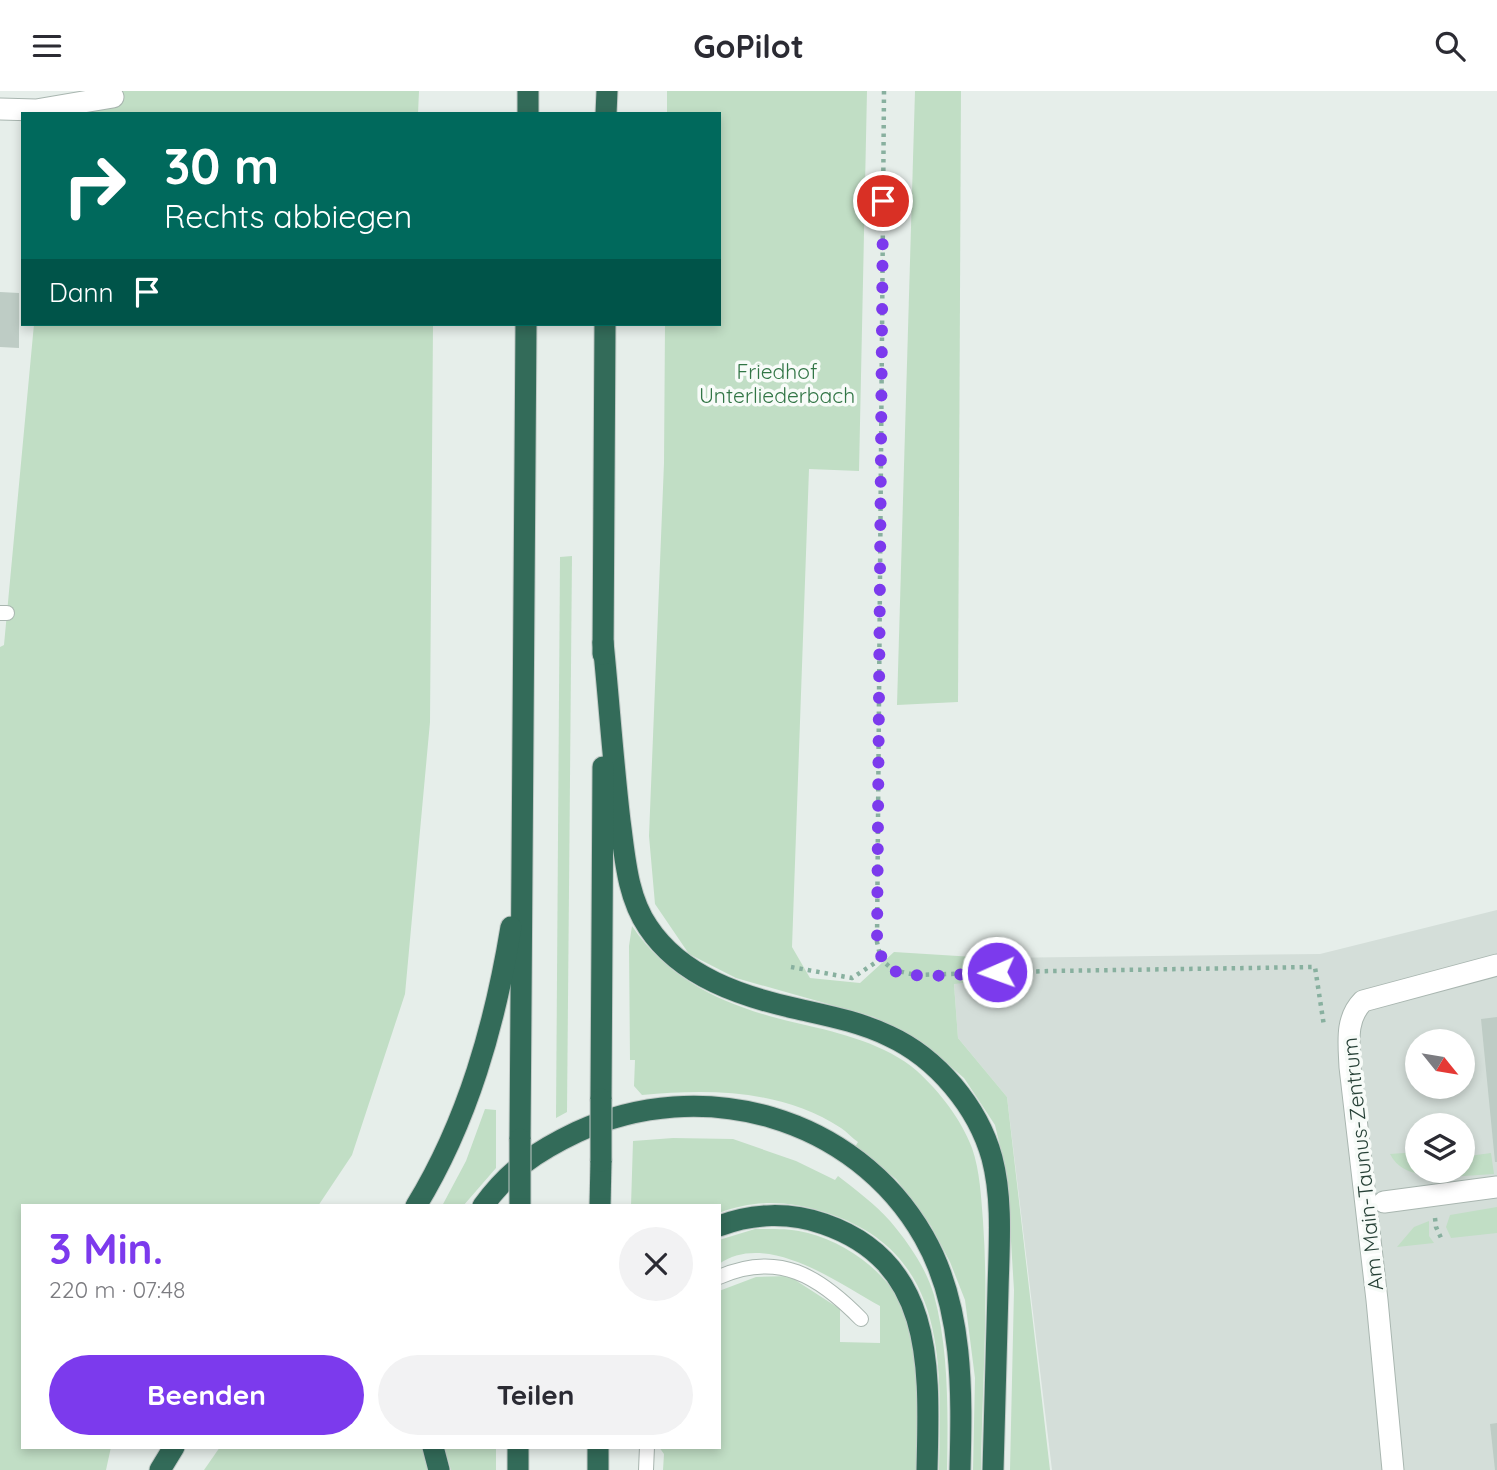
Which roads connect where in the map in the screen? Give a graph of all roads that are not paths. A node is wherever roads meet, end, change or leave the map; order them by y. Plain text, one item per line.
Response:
1 (528, 91) edge
2 (607, 91) edge
3 (113, 97) dead end
4 (0, 109) edge
5 (528, 112) edge
6 (606, 112) edge
7 (526, 326) edge
8 (605, 326) edge
9 (603, 642) junction
10 (522, 863) junction
11 (1497, 965) edge
12 (1497, 1187) edge
13 (1384, 1202) dead end
14 (417, 1204) edge
15 (485, 1204) edge
16 (520, 1204) edge
17 (600, 1204) edge
18 (721, 1225) edge
19 (721, 1276) edge
20 (861, 1319) dead end
21 (173, 1449) edge
22 (434, 1449) edge
23 (518, 1449) edge
24 (647, 1449) edge
25 (160, 1470) edge
26 (439, 1470) edge
27 (518, 1470) edge
28 (646, 1470) edge
29 (927, 1470) edge
30 (960, 1470) edge
31 (993, 1470) edge
32 (1393, 1470) edge

1 - 5 highway
2 - 6 highway
3 - 4 street
7 - 10 highway
8 - 9 highway
9 - 17 highway, bridge
9 - 31 highway
10 - 14 highway
10 - 16 highway, bridge
11 - 32 street, Am Main-Taunus-Zentrum
12 - 13 street
15 - 30 highway
18 - 29 highway
19 - 20 lane
21 - 25 highway
22 - 26 highway
23 - 27 highway
24 - 28 lane

